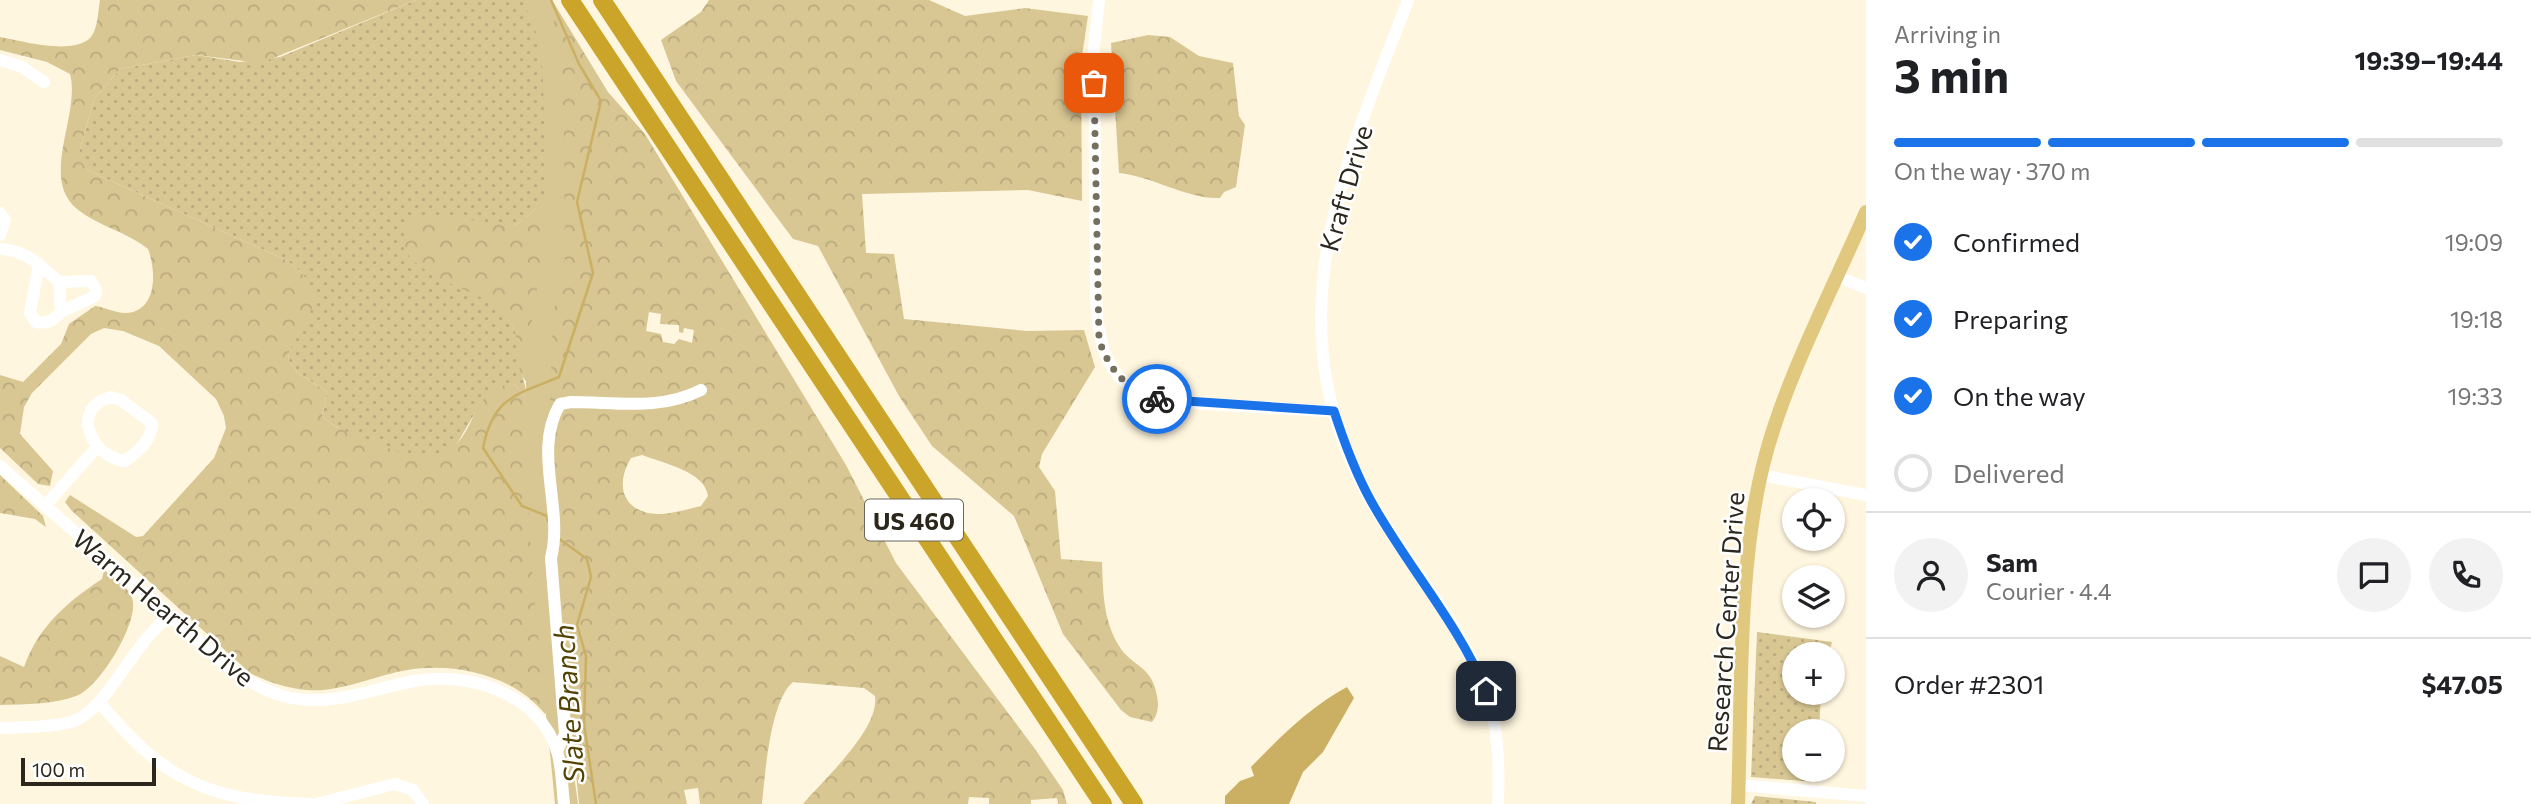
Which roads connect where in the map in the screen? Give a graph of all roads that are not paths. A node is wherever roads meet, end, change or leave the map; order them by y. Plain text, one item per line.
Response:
1 (570, 0) edge
2 (602, 0) edge
3 (1099, 0) edge
4 (1408, 0) edge
5 (0, 60) edge
6 (44, 82) dead end
7 (1866, 212) edge
8 (0, 213) edge
9 (0, 236) edge
10 (0, 249) edge
11 (39, 264) junction
12 (1838, 277) junction
13 (59, 282) junction
14 (1866, 288) edge
15 (61, 312) junction
16 (701, 390) dead end
17 (1334, 411) junction
18 (97, 447) junction
19 (0, 466) edge
20 (1761, 474) junction
21 (1866, 495) edge
22 (45, 506) junction
23 (170, 616) junction
24 (102, 699) junction
25 (0, 728) edge
26 (557, 751) junction
27 (1739, 785) junction
28 (1866, 796) edge
29 (310, 804) edge
30 (316, 804) edge
31 (423, 804) edge
32 (564, 804) edge
33 (1102, 804) edge
34 (1135, 804) edge
35 (1498, 804) edge
36 (1738, 804) edge

1 - 33 highway, US 460
2 - 34 highway, US 460
3 - 17 street
4 - 17 street, Kraft Drive
5 - 6 street
7 - 12 main road, Research Center Drive
8 - 9 street
10 - 11 street
11 - 13 street
11 - 15 street
12 - 14 street
12 - 20 main road, Research Center Drive
13 - 15 street
13 - 15 street
16 - 26 street
17 - 35 street, Kraft Drive
18 - 18 street
18 - 22 street
19 - 22 street, Warm Hearth Drive
20 - 21 street
20 - 27 main road, Research Center Drive
22 - 23 street, Warm Hearth Drive
23 - 24 street
23 - 26 street, Warm Hearth Drive
24 - 25 street
24 - 29 street
26 - 32 street, Warm Hearth Drive
27 - 28 street
27 - 36 main road, Research Center Drive
30 - 31 street

